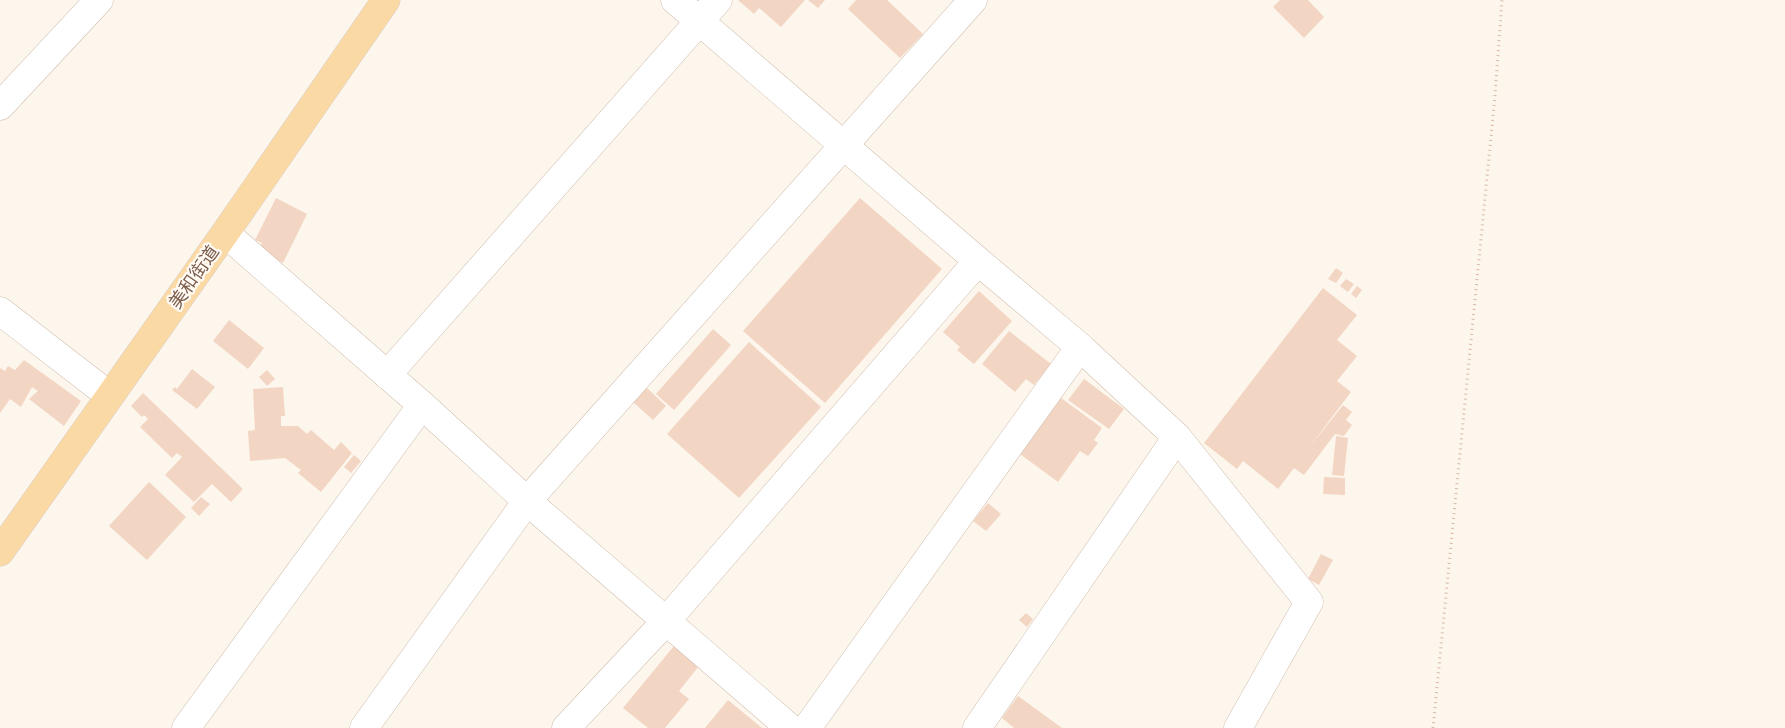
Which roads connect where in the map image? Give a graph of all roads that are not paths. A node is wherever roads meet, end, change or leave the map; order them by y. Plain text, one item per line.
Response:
1 (99, 0) edge
2 (386, 0) edge
3 (675, 0) edge
4 (718, 0) edge
5 (973, 0) edge
6 (700, 21) junction
7 (0, 106) edge
8 (843, 144) junction
9 (225, 233) junction
10 (978, 261) junction
11 (0, 311) edge
12 (1080, 347) junction
13 (387, 375) junction
14 (110, 396) junction
15 (422, 405) junction
16 (1177, 438) junction
17 (527, 501) junction
18 (0, 552) edge
19 (666, 621) junction
20 (186, 728) edge
21 (364, 728) edge
22 (566, 728) edge
23 (790, 728) edge
24 (808, 728) edge
25 (977, 728) edge
26 (1238, 728) edge

1 - 7 street
2 - 9 main road, 美和街道
3 - 6 street
4 - 6 street
5 - 8 street
6 - 8 street
6 - 13 street
8 - 10 street
8 - 17 street
9 - 13 street
9 - 14 main road, 美和街道
10 - 12 street
10 - 19 street
11 - 14 street
12 - 16 street
12 - 24 street
13 - 15 street
14 - 18 main road, 美和街道
15 - 17 street
15 - 20 street
16 - 25 street
16 - 26 street
17 - 19 street
17 - 21 street
19 - 22 street
19 - 23 street

